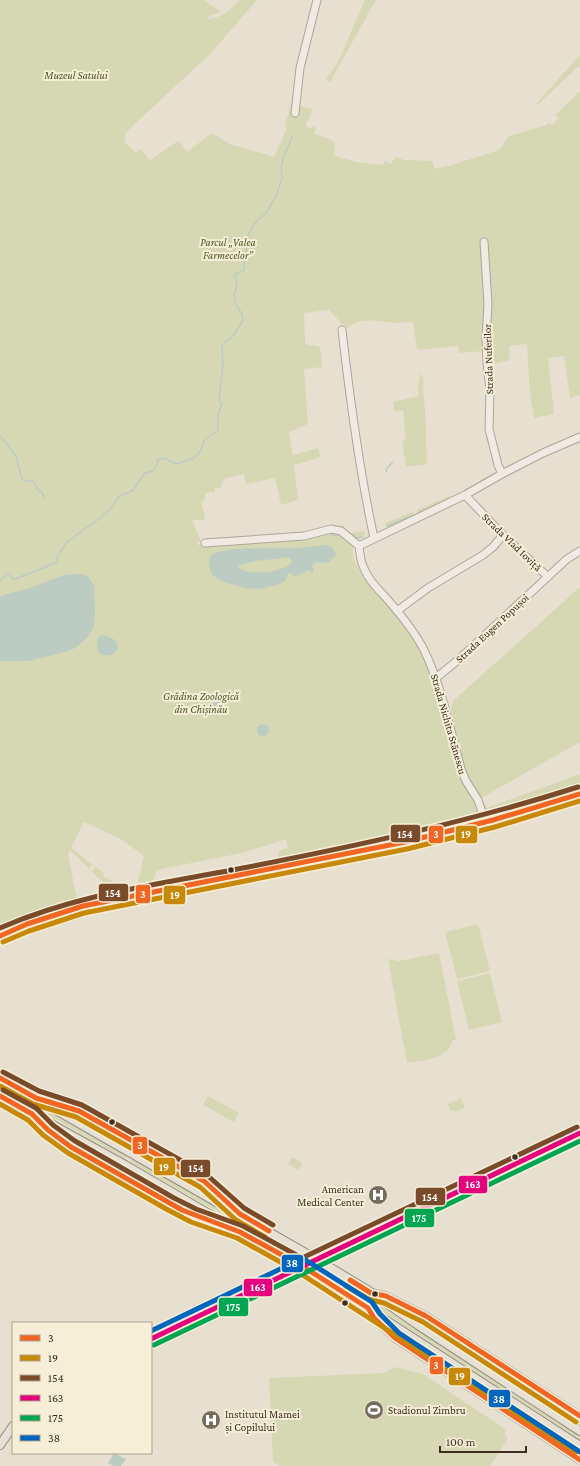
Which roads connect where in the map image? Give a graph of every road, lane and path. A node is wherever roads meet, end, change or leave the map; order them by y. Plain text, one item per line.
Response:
1 (317, 0) edge
2 (295, 113) dead end
3 (484, 242) dead end
4 (342, 330) dead end
5 (580, 436) edge
6 (502, 474) junction
7 (465, 495) junction
8 (502, 536) junction
9 (374, 538) junction
10 (205, 543) dead end
11 (359, 546) junction
12 (580, 551) edge
13 (548, 577) junction
14 (397, 611) junction
15 (436, 678) junction
16 (580, 794) edge
17 (486, 824) junction
18 (0, 936) edge
19 (0, 1078) edge
20 (0, 1096) edge
21 (36, 1098) junction
22 (32, 1114) junction
23 (580, 1133) edge
24 (240, 1214) junction
25 (240, 1232) junction
26 (316, 1259) junction
27 (302, 1266) junction
28 (371, 1293) junction
29 (368, 1308) junction
30 (152, 1339) edge
31 (580, 1416) edge
32 (12, 1427) edge
33 (580, 1431) edge
34 (0, 1445) edge
35 (580, 1446) edge
36 (580, 1460) edge

1 - 2 street
3 - 6 street, Strada Nuferilor
4 - 9 street
5 - 6 street
6 - 7 street
7 - 8 street, Strada Vlad Ioviță
7 - 9 street
8 - 13 street, Strada Vlad Ioviță
8 - 14 street
9 - 11 street
10 - 11 street
11 - 14 street, Strada Nichita Stănescu
12 - 13 street, Strada Vlad Ioviță
13 - 15 street, Strada Eugen Popușoi
14 - 15 street, Strada Nichita Stănescu
15 - 17 street, Strada Nichita Stănescu
16 - 17 main road
17 - 18 main road
19 - 21 main road
20 - 22 main road
21 - 24 main road
21 - 24 street
22 - 25 main road
22 - 25 street
23 - 26 main road
24 - 26 main road
25 - 27 main road
26 - 27 main road
26 - 28 main road
27 - 29 main road
27 - 30 main road
28 - 31 street
28 - 33 main road
29 - 35 main road
29 - 36 street
32 - 34 main road

